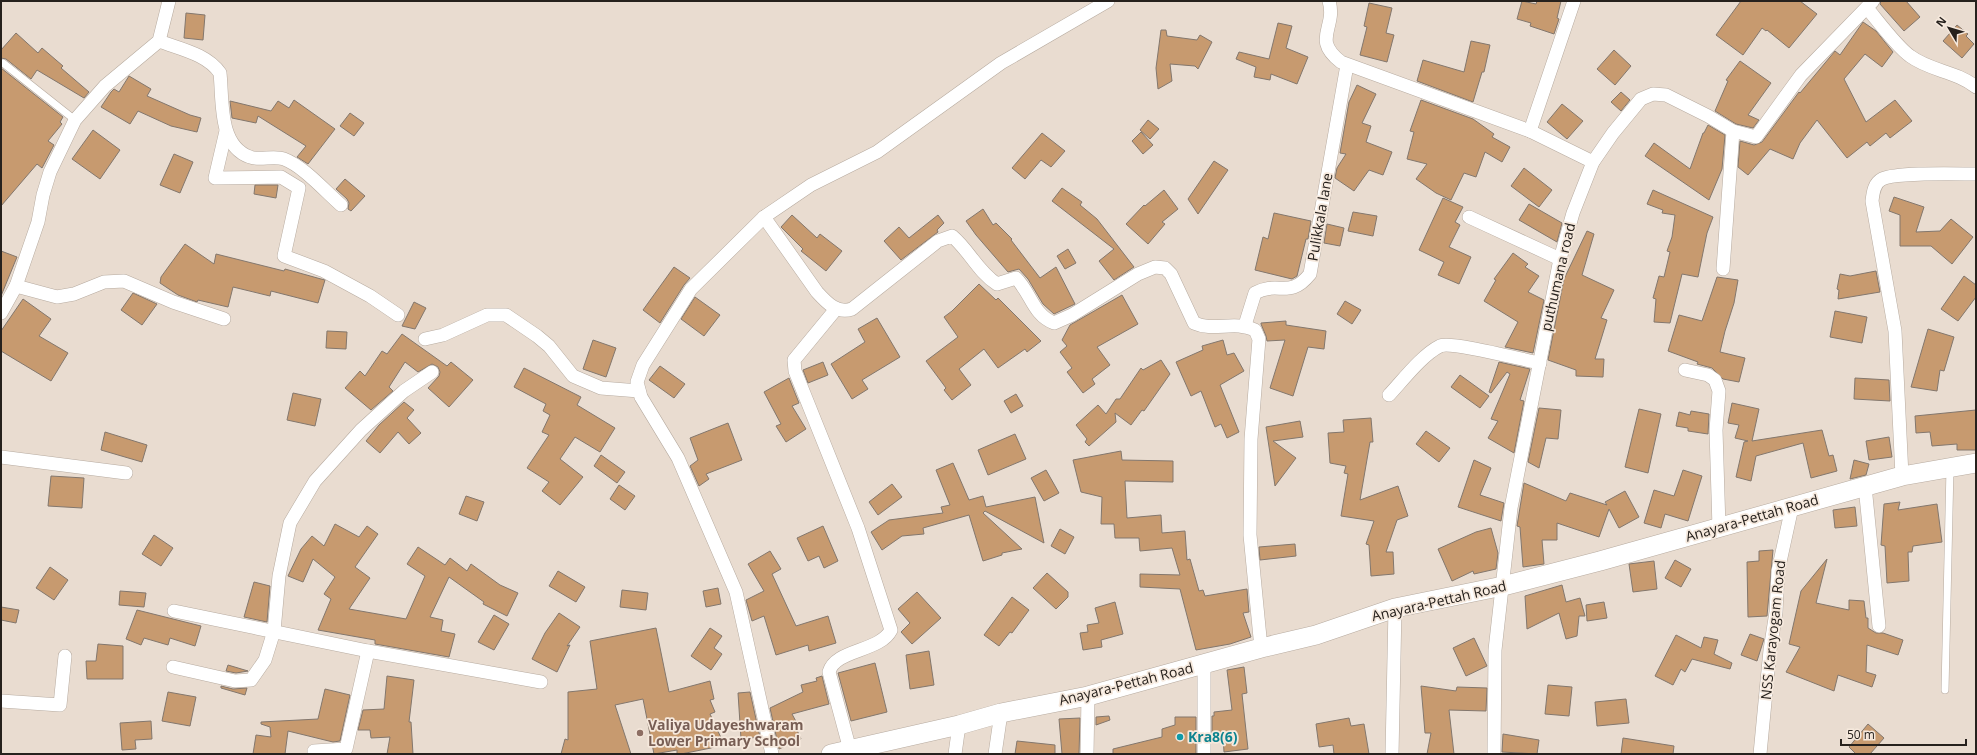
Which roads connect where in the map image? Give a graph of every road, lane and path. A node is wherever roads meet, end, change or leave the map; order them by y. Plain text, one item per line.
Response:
1 (169, 1) edge
2 (1108, 1) edge
3 (1329, 1) edge
4 (1574, 1) edge
5 (1870, 4) edge
6 (160, 41) junction
7 (3, 63) dead end
8 (1347, 65) junction
9 (1976, 87) edge
10 (75, 120) junction
11 (226, 131) junction
12 (1530, 131) junction
13 (1733, 131) junction
14 (1593, 162) junction
15 (1976, 174) edge
16 (341, 205) dead end
17 (764, 217) junction
18 (1469, 217) dead end
19 (1560, 259) junction
20 (1723, 269) dead end
21 (16, 286) junction
22 (836, 309) junction
23 (1, 314) edge
24 (398, 315) dead end
25 (224, 319) dead end
26 (1245, 325) junction
27 (425, 339) dead end
28 (1540, 363) junction
29 (1685, 370) dead end
30 (432, 372) dead end
31 (639, 391) junction
32 (1389, 395) dead end
33 (1, 457) edge
34 (1976, 463) edge
35 (1950, 467) junction
36 (126, 473) dead end
37 (1902, 476) junction
38 (1865, 486) junction
39 (1792, 507) junction
40 (1719, 528) junction
41 (1503, 586) junction
42 (1396, 608) junction
43 (174, 611) dead end
44 (1879, 626) dead end
45 (274, 631) junction
46 (1261, 648) junction
47 (368, 651) junction
48 (65, 656) dead end
49 (1204, 665) junction
50 (173, 667) dead end
51 (541, 682) dead end
52 (1945, 690) dead end
53 (1088, 696) junction
54 (1, 701) edge
55 (1001, 713) junction
56 (959, 725) junction
57 (841, 752) edge
58 (314, 754) edge
59 (772, 754) edge
60 (955, 754) edge
61 (995, 754) edge
62 (1087, 754) edge
63 (1204, 754) edge
64 (1392, 754) edge
65 (1494, 754) edge
66 (1760, 754) edge

1 - 6 street
2 - 17 street
3 - 8 street
4 - 12 street
5 - 9 street
5 - 13 street, puthumana road
6 - 10 street
6 - 11 street
7 - 10 lane
8 - 12 street
8 - 26 street, Pulikkala lane
10 - 21 street
11 - 16 street
11 - 24 street
12 - 14 street
13 - 14 street, puthumana road
13 - 20 street
14 - 19 street, puthumana road
15 - 37 street
17 - 22 street
17 - 31 street
18 - 19 street
19 - 28 street, puthumana road
21 - 23 street
21 - 25 street
22 - 26 street
22 - 57 street
26 - 46 street
27 - 31 street
28 - 32 street
28 - 41 street, puthumana road
29 - 40 street
30 - 45 street
31 - 59 street
33 - 36 street
34 - 35 main road, Anayara-Pettah Road
35 - 37 main road, Anayara-Pettah Road
35 - 52 lane
37 - 38 main road, Anayara-Pettah Road
38 - 39 main road, Anayara-Pettah Road
38 - 44 street
39 - 40 main road, Anayara-Pettah Road
39 - 66 street, NSS Karayogam Road
40 - 41 main road, Anayara-Pettah Road
41 - 42 main road, Anayara-Pettah Road
41 - 65 street, puthumana road
42 - 46 main road, Anayara-Pettah Road
42 - 64 street
43 - 45 street
45 - 47 street
45 - 50 street
46 - 49 main road, Anayara-Pettah Road
47 - 51 street
47 - 58 street
48 - 54 street
49 - 53 main road, Anayara-Pettah Road
49 - 63 street
53 - 55 main road, Anayara-Pettah Road
53 - 62 street
55 - 56 main road, Anayara-Pettah Road
55 - 61 street
56 - 57 main road, Anayara-Pettah Road
56 - 60 street

